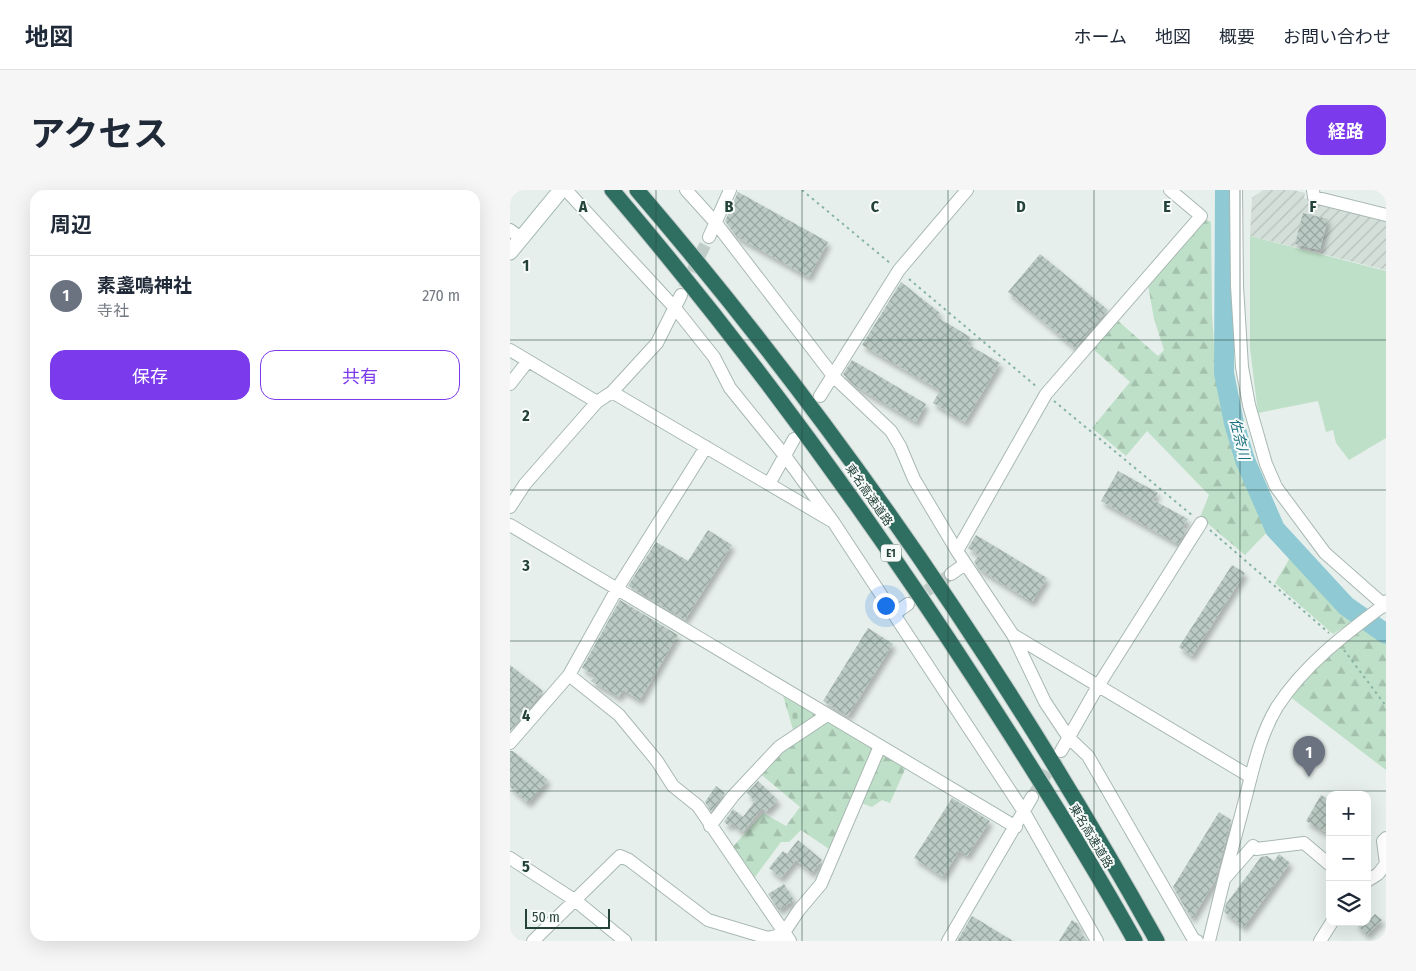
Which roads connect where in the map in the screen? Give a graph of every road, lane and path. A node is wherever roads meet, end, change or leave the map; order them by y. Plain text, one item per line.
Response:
1 (561, 190) edge
2 (566, 190) edge
3 (612, 190) edge
4 (637, 190) edge
5 (686, 190) edge
6 (730, 190) edge
7 (802, 190) edge
8 (967, 190) edge
9 (1170, 190) edge
10 (1236, 190) edge
11 (1313, 190) edge
12 (1386, 215) edge
13 (715, 222) junction
14 (516, 234) edge
15 (709, 237) tunnel mouth
16 (510, 252) edge
17 (899, 270) junction
18 (681, 295) tunnel mouth
19 (675, 308) junction
20 (510, 350) edge
21 (528, 361) junction
22 (834, 377) junction
23 (510, 384) edge
24 (612, 392) junction
25 (1046, 394) junction
26 (820, 396) dead end
27 (597, 402) junction
28 (794, 439) dead end
29 (706, 447) junction
30 (785, 456) junction
31 (768, 484) junction
32 (510, 507) edge
33 (834, 523) junction
34 (1201, 523) junction
35 (510, 525) edge
36 (957, 551) junction
37 (965, 564) junction
38 (951, 574) tunnel mouth
39 (617, 589) junction
40 (908, 604) tunnel mouth
41 (1385, 604) edge
42 (894, 614) junction
43 (1013, 635) junction
44 (1338, 640) junction
45 (569, 675) junction
46 (1098, 686) junction
47 (1386, 706) edge
48 (827, 715) junction
49 (1069, 738) junction
50 (510, 743) edge
51 (880, 746) junction
52 (1061, 751) tunnel mouth
53 (1251, 777) junction
54 (1032, 797) tunnel mouth
55 (1024, 812) junction
56 (710, 826) junction
57 (1016, 827) junction
58 (1386, 838) edge
59 (510, 858) edge
60 (1326, 861) edge
61 (1371, 878) edge
62 (1224, 879) junction
63 (576, 900) junction
64 (1329, 926) edge
65 (785, 939) edge
66 (533, 941) edge
67 (625, 941) edge
68 (948, 941) edge
69 (1097, 941) edge
70 (1135, 941) edge
71 (1157, 941) edge
72 (1197, 941) edge
73 (1209, 941) edge
74 (1320, 941) edge

1 - 14 main road
2 - 19 street
3 - 70 highway, 東名高速道路 / E1
4 - 71 highway, 東名高速道路 / E1
5 - 13 street
6 - 13 street
7 - 17 path
8 - 17 street
9 - 25 street
10 - 41 street
11 - 12 street
13 - 15 street
13 - 22 street
14 - 16 main road
17 - 22 street
17 - 25 path
18 - 19 street
19 - 24 street
19 - 30 street
20 - 21 street
21 - 23 street
21 - 27 street
22 - 26 street
22 - 36 street
24 - 27 street
24 - 29 street
25 - 34 path
25 - 36 street
27 - 32 street
28 - 30 street
29 - 31 street
29 - 39 street
30 - 31 street
30 - 33 street
31 - 33 street
33 - 42 street
34 - 44 path
34 - 46 street
35 - 39 street
36 - 37 street
37 - 38 street
37 - 43 street
39 - 45 street
39 - 48 street
40 - 42 street
41 - 44 street
42 - 55 street
43 - 46 street
43 - 49 street
44 - 47 path
44 - 53 street
45 - 50 street
45 - 56 street
46 - 49 street
46 - 53 street
48 - 51 street
48 - 56 street
49 - 52 street
49 - 72 street
51 - 57 street
51 - 65 street
53 - 62 street
54 - 55 street
55 - 57 street
55 - 69 street
56 - 65 street
57 - 68 street
58 - 61 street
59 - 63 street
60 - 62 street
62 - 73 street
63 - 65 street
63 - 66 street
63 - 67 street
64 - 74 street

